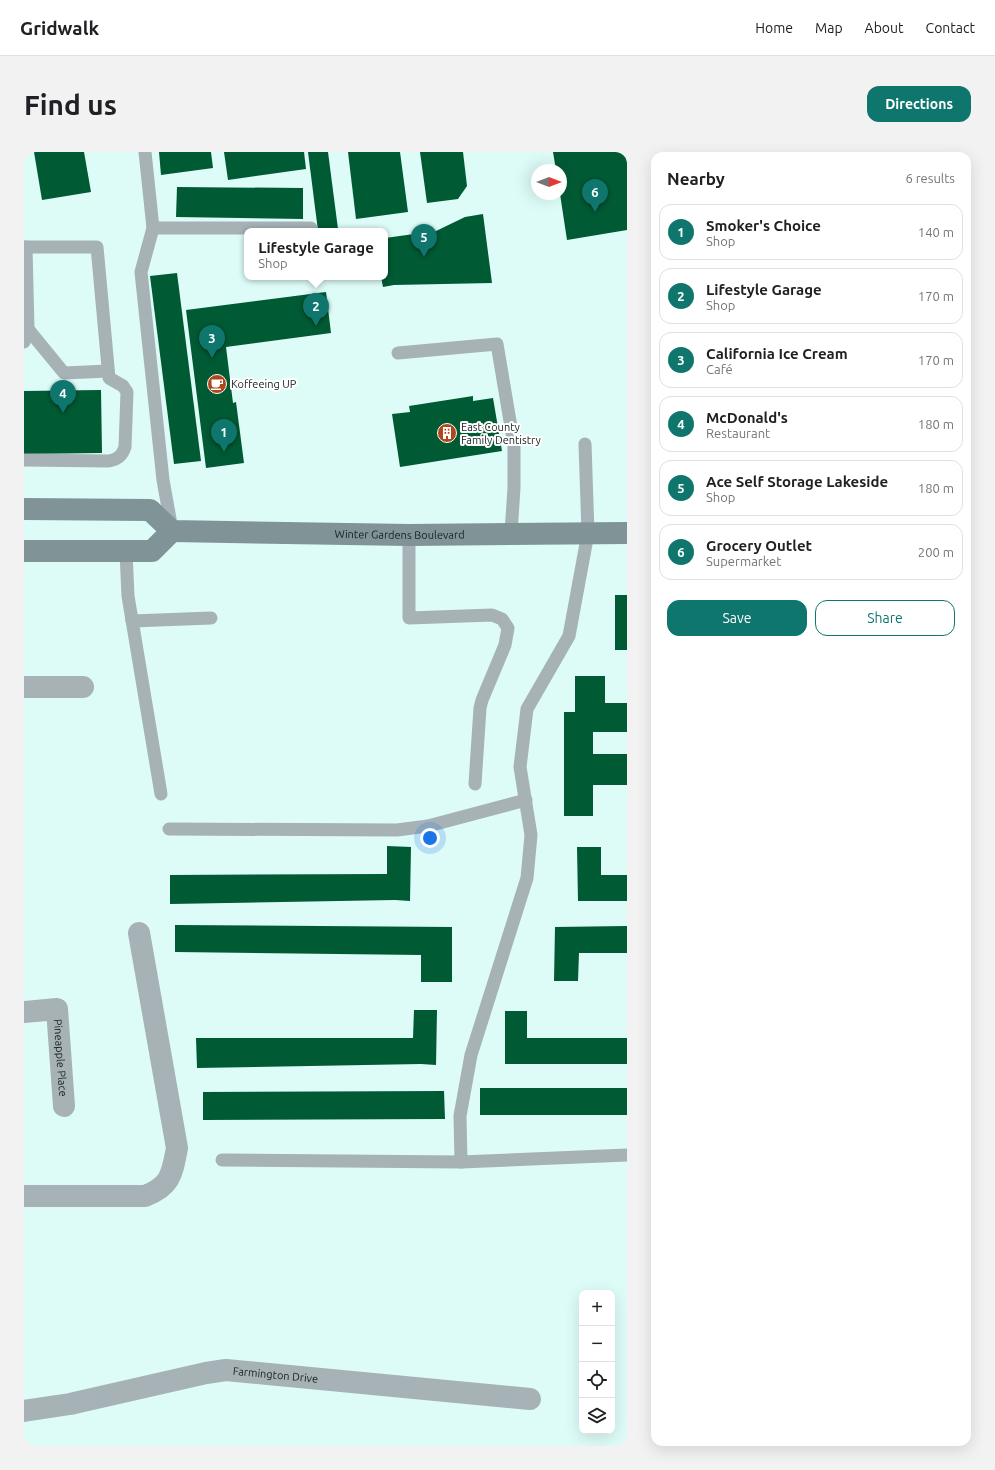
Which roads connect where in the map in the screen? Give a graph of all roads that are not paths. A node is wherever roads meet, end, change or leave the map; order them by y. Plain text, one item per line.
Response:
1 (145, 152) edge
2 (152, 228) junction
3 (311, 228) dead end
4 (25, 247) edge
5 (28, 329) junction
6 (24, 342) edge
7 (398, 353) dead end
8 (108, 371) junction
9 (585, 444) dead end
10 (24, 460) edge
11 (24, 509) edge
12 (172, 531) junction
13 (511, 533) junction
14 (588, 533) junction
15 (627, 533) edge
16 (409, 535) junction
17 (24, 550) edge
18 (126, 552) junction
19 (211, 618) dead end
20 (132, 620) junction
21 (24, 687) edge
22 (84, 687) dead end
23 (475, 784) dead end
24 (161, 794) dead end
25 (526, 800) junction
26 (169, 829) dead end
27 (140, 933) dead end
28 (24, 1012) edge
29 (64, 1106) dead end
30 (627, 1155) edge
31 (222, 1160) dead end
32 (461, 1162) junction
33 (24, 1196) edge
34 (530, 1399) dead end
35 (24, 1411) edge

1 - 2 lane
2 - 3 lane
2 - 12 lane
4 - 5 lane
4 - 8 lane
5 - 6 lane
5 - 8 lane
7 - 13 lane
8 - 10 lane
9 - 14 lane
11 - 12 main road
12 - 16 main road, Winter Gardens Boulevard
12 - 18 main road
13 - 14 main road, Winter Gardens Boulevard
13 - 16 main road, Winter Gardens Boulevard
14 - 15 main road, Winter Gardens Boulevard
14 - 25 lane
16 - 23 lane
17 - 18 main road
18 - 20 lane
19 - 20 lane
20 - 24 lane
21 - 22 street
25 - 26 lane
25 - 32 lane
27 - 33 street
28 - 29 street, Pineapple Place
30 - 32 lane
31 - 32 lane
34 - 35 street, Farmington Drive

